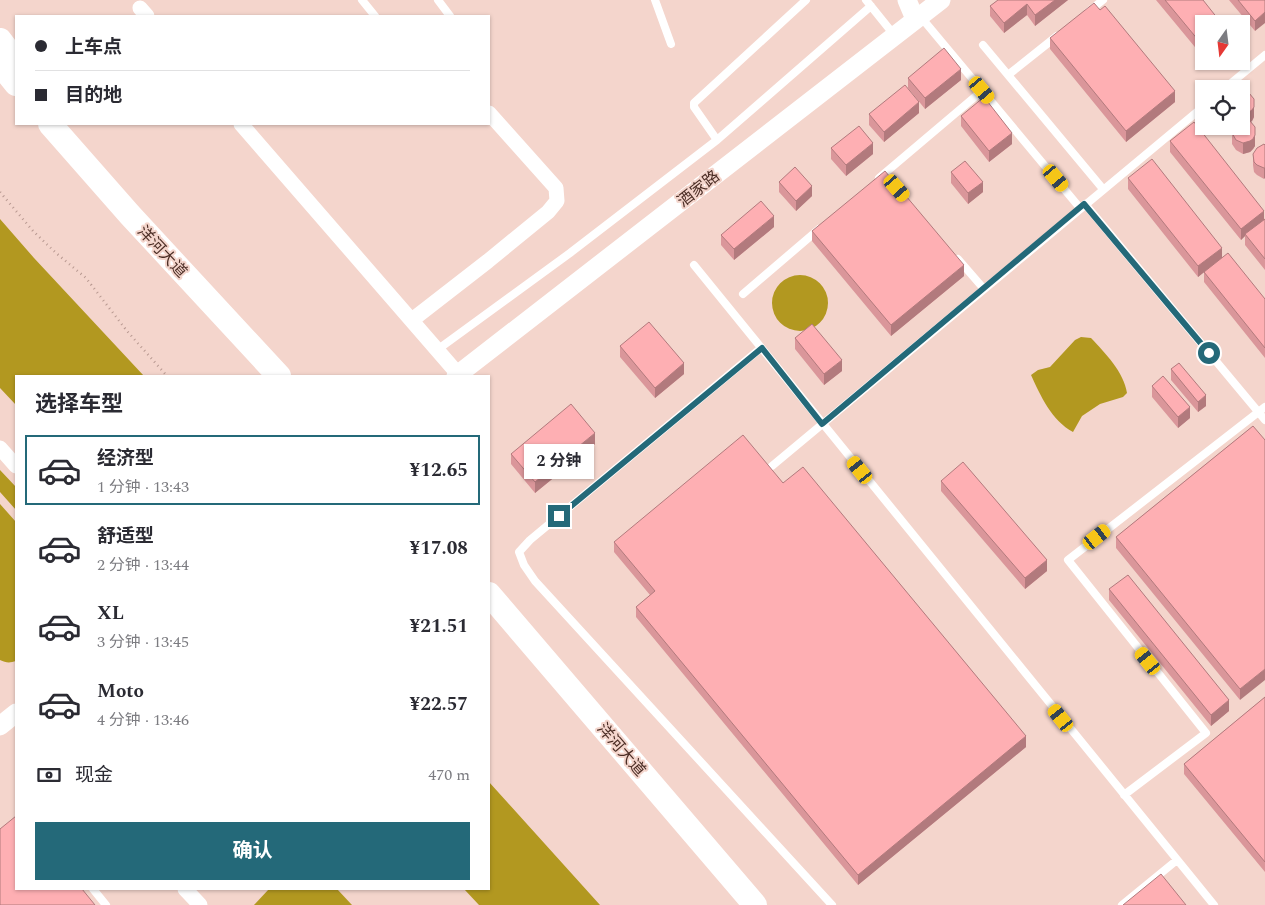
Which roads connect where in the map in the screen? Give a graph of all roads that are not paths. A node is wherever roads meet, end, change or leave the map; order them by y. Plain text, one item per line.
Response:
1 (362, 0) edge
2 (438, 0) edge
3 (655, 0) edge
4 (806, 0) edge
5 (907, 0) edge
6 (941, 0) edge
7 (1103, 0) edge
8 (868, 3) edge
9 (374, 15) edge
10 (449, 15) edge
11 (1081, 17) edge
12 (918, 18) junction
13 (1066, 29) edge
14 (895, 36) junction
15 (0, 40) edge
16 (671, 44) dead end
17 (983, 45) dead end
18 (1265, 55) edge
19 (15, 60) edge
20 (0, 64) edge
21 (1008, 76) junction
22 (1235, 80) edge
23 (15, 83) edge
24 (982, 90) junction
25 (1195, 113) edge
26 (490, 115) edge
27 (51, 125) edge
28 (70, 125) edge
29 (241, 125) edge
30 (717, 140) junction
31 (884, 174) junction
32 (877, 180) edge
33 (890, 181) edge
34 (1103, 189) junction
35 (1082, 206) junction
36 (825, 225) edge
37 (952, 253) edge
38 (694, 265) dead end
39 (984, 289) junction
40 (743, 294) dead end
41 (412, 320) junction
42 (762, 348) junction
43 (437, 350) junction
44 (278, 375) edge
45 (297, 375) edge
46 (457, 375) edge
47 (1262, 409) edge
48 (1265, 420) edge
49 (822, 424) junction
50 (0, 448) edge
51 (15, 465) edge
52 (772, 466) edge
53 (490, 595) edge
54 (490, 615) edge
55 (15, 713) edge
56 (0, 726) edge
57 (1124, 795) junction
58 (1177, 860) junction
59 (94, 890) edge
60 (186, 890) edge
61 (106, 905) edge
62 (200, 905) edge
63 (734, 905) edge
64 (755, 905) edge
65 (832, 905) edge
66 (1122, 905) edge
67 (1214, 905) edge

1 - 9 lane
2 - 10 lane
3 - 16 lane
4 - 30 lane
5 - 12 street
6 - 12 street, 酒家路
7 - 11 lane
8 - 14 lane
8 - 30 lane
12 - 14 street, 酒家路
12 - 24 lane
13 - 21 lane
14 - 46 street, 酒家路
15 - 19 main road
17 - 21 lane
18 - 22 lane
20 - 23 main road
21 - 34 lane
24 - 31 lane
24 - 35 lane
25 - 34 lane
26 - 41 street
27 - 44 main road, 洋河大道
28 - 45 main road, 洋河大道
29 - 41 street
30 - 43 lane
31 - 32 lane
31 - 33 lane
34 - 35 lane
35 - 39 lane
35 - 47 lane
36 - 40 lane
37 - 39 lane
38 - 42 lane
39 - 49 lane
41 - 43 street
42 - 49 lane
42 - 65 lane
43 - 46 street
47 - 48 lane
47 - 57 lane
49 - 52 lane
49 - 57 lane
50 - 51 street
53 - 64 main road, 洋河大道
54 - 63 main road, 洋河大道
55 - 56 street
57 - 58 lane
58 - 66 lane
58 - 67 lane
59 - 61 lane
60 - 62 street

